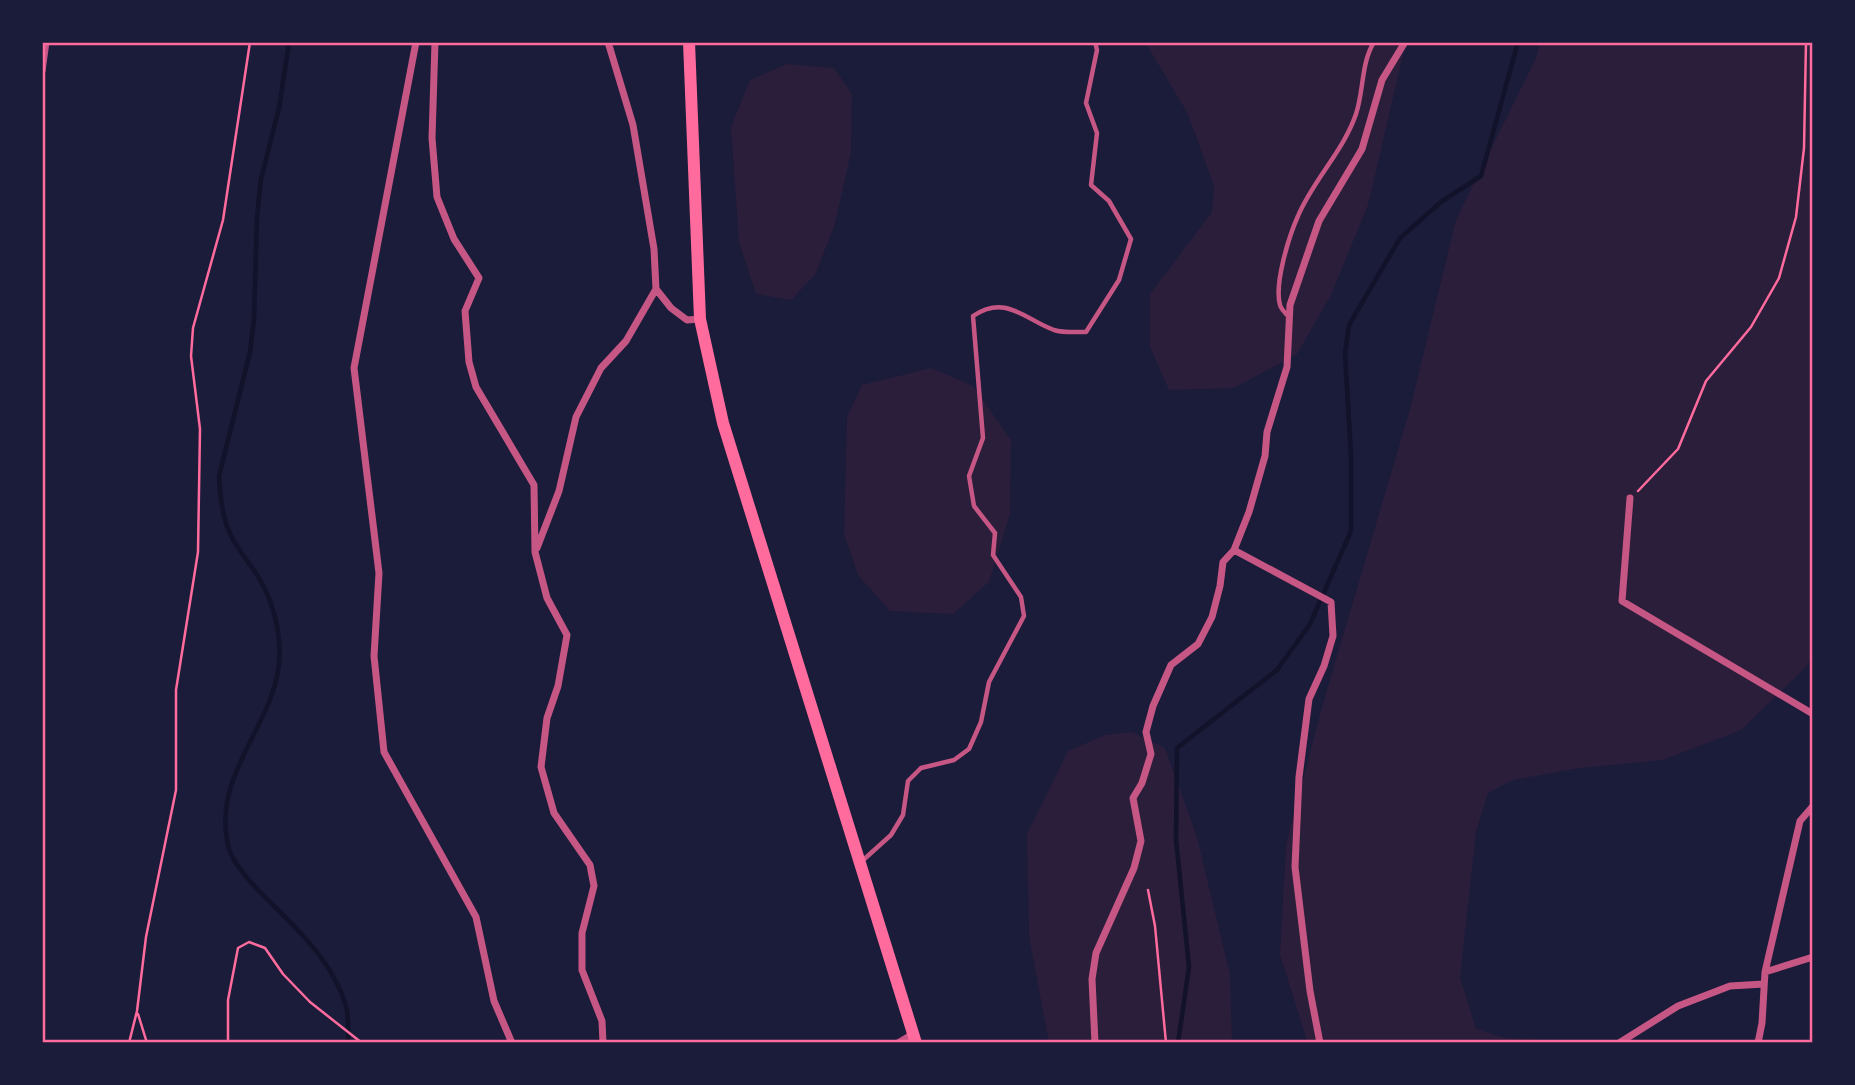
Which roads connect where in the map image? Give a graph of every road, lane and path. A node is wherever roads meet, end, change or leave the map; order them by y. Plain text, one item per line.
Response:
1 (46, 42) edge
2 (250, 42) edge
3 (416, 42) edge
4 (435, 42) edge
5 (608, 42) edge
6 (689, 42) edge
7 (1095, 42) edge
8 (1374, 42) edge
9 (1405, 42) edge
10 (1806, 42) edge
11 (42, 71) edge
12 (656, 289) junction
13 (1289, 317) junction
14 (700, 319) junction
15 (1630, 498) joint
16 (1234, 550) junction
17 (535, 552) junction
18 (1813, 714) edge
19 (1813, 806) edge
20 (861, 862) junction
21 (1148, 891) dead end
22 (1813, 957) edge
23 (1765, 972) junction
24 (1764, 984) junction
25 (137, 1011) junction
26 (915, 1038) edge
27 (129, 1043) edge
28 (148, 1043) edge
29 (228, 1043) edge
30 (362, 1043) edge
31 (512, 1043) edge
32 (603, 1043) edge
33 (898, 1043) edge
34 (1095, 1043) edge
35 (1166, 1043) edge
36 (1320, 1043) edge
37 (1619, 1043) edge
38 (1758, 1043) edge

1 - 11 street
2 - 25 path
3 - 31 street
4 - 17 street
5 - 12 street
6 - 14 main road
7 - 20 lane
8 - 13 lane
9 - 13 street
10 - 15 path
12 - 14 street
12 - 17 street
13 - 16 street
14 - 20 main road
15 - 18 street
16 - 34 street
16 - 36 street
17 - 32 street
19 - 23 street
20 - 26 main road
21 - 35 path
22 - 23 street
23 - 24 street
24 - 37 street
24 - 38 street
25 - 27 path
25 - 28 path
26 - 33 street
29 - 30 path

